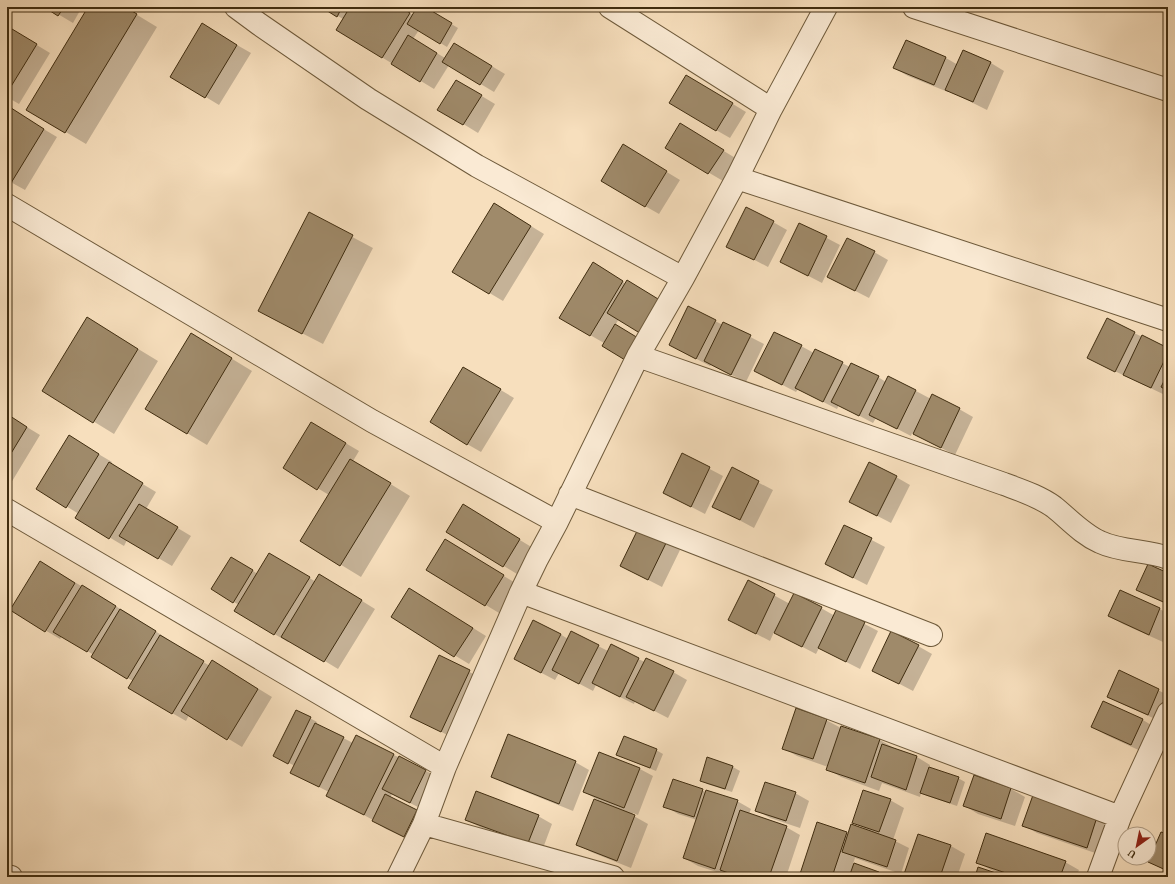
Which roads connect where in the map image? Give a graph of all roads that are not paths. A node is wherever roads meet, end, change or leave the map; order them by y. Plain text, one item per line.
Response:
1 (236, 7) edge
2 (610, 7) edge
3 (826, 7) edge
4 (914, 7) edge
5 (1168, 90) edge
6 (771, 109) junction
7 (737, 178) junction
8 (7, 205) edge
9 (683, 278) junction
10 (1168, 320) edge
11 (638, 356) junction
12 (570, 494) junction
13 (7, 510) edge
14 (557, 522) junction
15 (1168, 558) edge
16 (521, 592) junction
17 (931, 635) dead end
18 (1168, 714) edge
19 (446, 767) junction
20 (1120, 817) junction
21 (424, 824) junction
22 (7, 876) edge
23 (11, 877) edge
24 (398, 877) edge
25 (613, 877) edge
26 (1098, 877) edge

1 - 9 street
2 - 6 street
3 - 6 street
4 - 5 street
6 - 7 street
7 - 9 street
7 - 10 street
8 - 14 street
9 - 11 street
11 - 12 street
11 - 15 street
12 - 14 street
12 - 17 street
13 - 19 street
14 - 16 street
16 - 19 street
16 - 20 street
18 - 20 street
19 - 21 street
20 - 26 street
21 - 24 street
21 - 25 street
22 - 23 street

